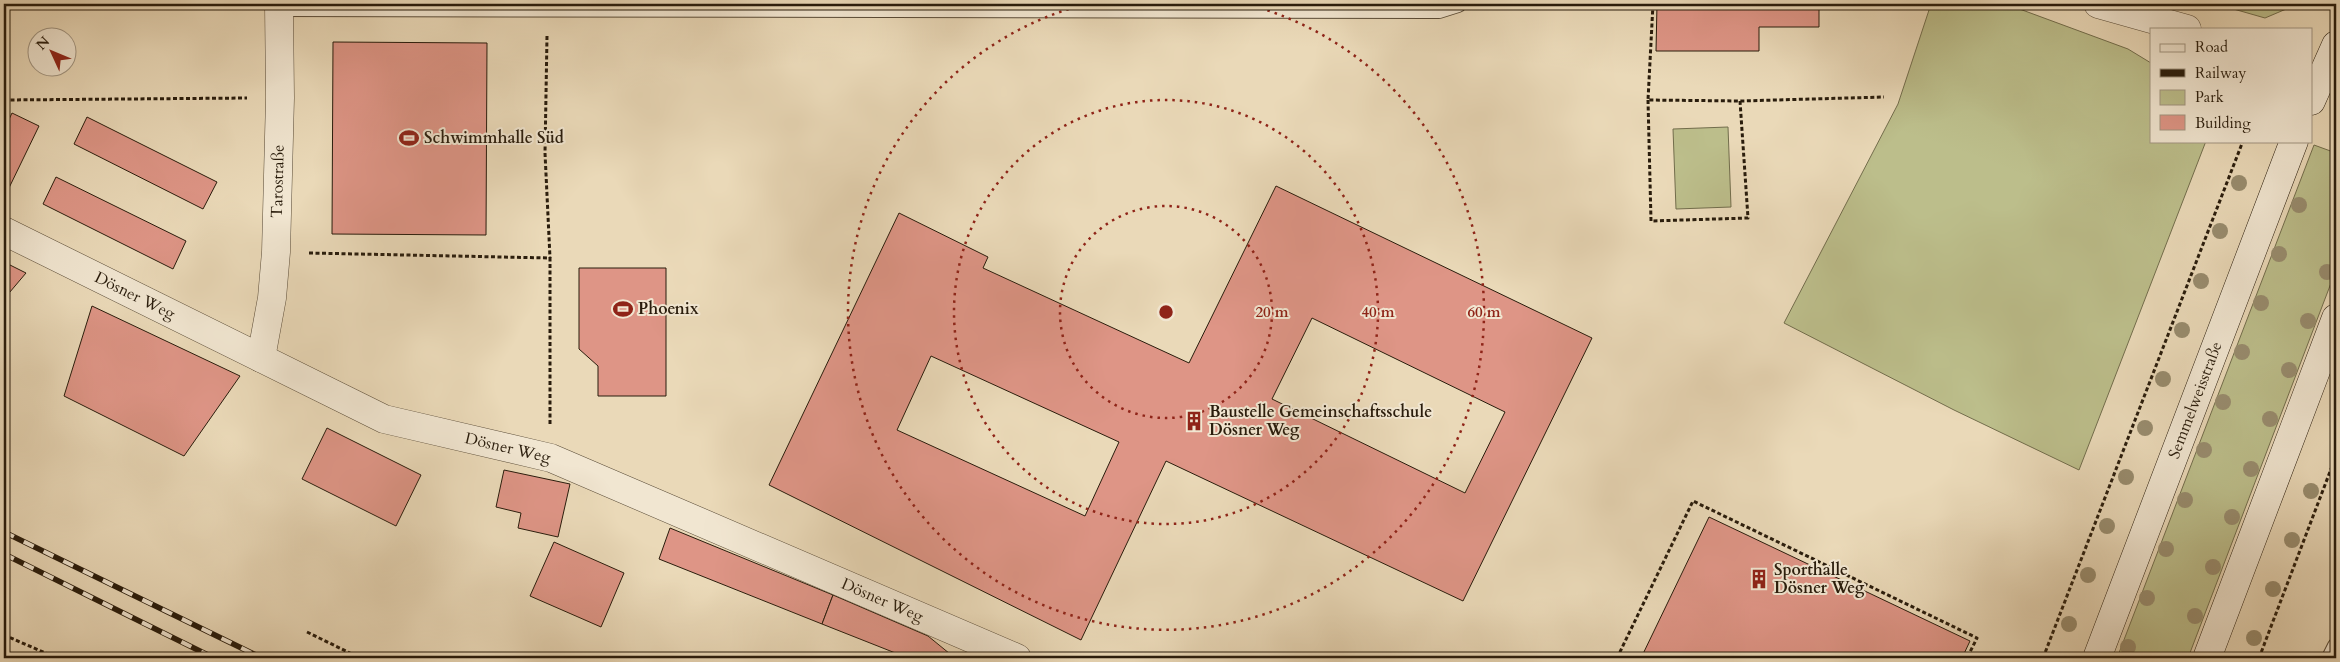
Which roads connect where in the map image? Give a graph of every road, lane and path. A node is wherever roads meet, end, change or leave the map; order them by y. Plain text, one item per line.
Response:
1 (1458, 4) edge
2 (1652, 4) edge
3 (2098, 4) edge
4 (279, 6) edge
5 (547, 8) junction
6 (2183, 28) edge
7 (2328, 61) edge
8 (1884, 96) dead end
9 (280, 98) junction
10 (2312, 99) edge
11 (4, 100) edge
12 (1648, 100) junction
13 (1740, 101) junction
14 (2243, 142) edge
15 (2294, 142) edge
16 (4, 230) edge
17 (276, 252) junction
18 (550, 258) junction
19 (2336, 318) edge
20 (261, 358) junction
21 (2336, 456) edge
22 (551, 458) junction
23 (307, 632) dead end
24 (4, 635) edge
25 (2336, 646) edge
26 (57, 658) edge
27 (360, 658) edge
28 (1017, 658) edge
29 (1617, 658) edge
30 (1968, 658) edge
31 (2042, 658) edge
32 (2097, 658) edge
33 (2207, 658) edge
34 (2259, 658) edge
35 (2330, 658) edge

1 - 5 lane
2 - 12 path
3 - 6 street
4 - 5 lane
4 - 9 street, Tarostraße
5 - 18 path
7 - 10 street
8 - 13 path
9 - 11 path
9 - 17 street, Tarostraße
12 - 13 path
12 - 13 path
14 - 31 path
15 - 32 street, Semmelweisstraße
16 - 20 street, Dösner Weg
17 - 18 path
17 - 20 street, Tarostraße
18 - 22 path
19 - 33 street
20 - 22 street, Dösner Weg
21 - 34 path
22 - 28 street, Dösner Weg
23 - 27 path
24 - 26 path
25 - 35 lane
29 - 30 path

